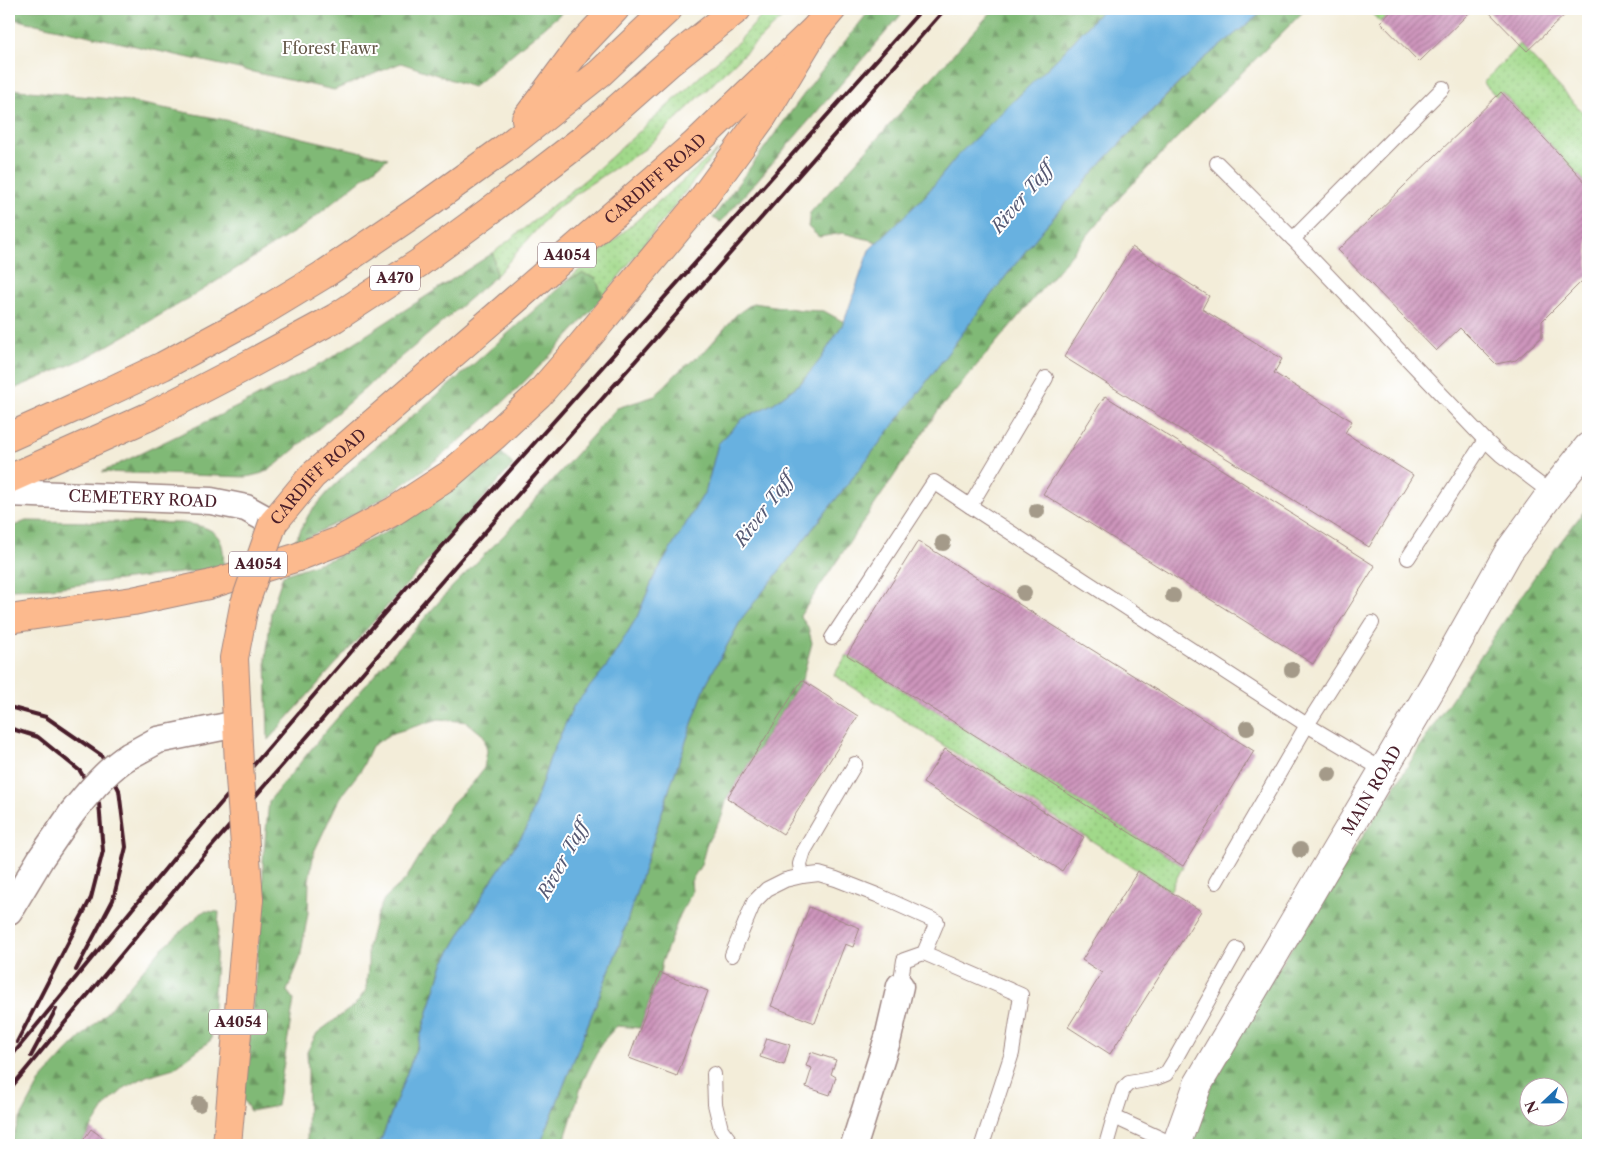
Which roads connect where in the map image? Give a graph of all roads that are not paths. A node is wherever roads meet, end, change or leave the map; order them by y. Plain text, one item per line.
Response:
1 (615, 9) edge
2 (668, 9) edge
3 (737, 9) edge
4 (824, 18) edge
5 (1443, 88) dead end
6 (504, 149) junction
7 (1217, 162) dead end
8 (1293, 239) junction
9 (1046, 378) dead end
10 (9, 437) edge
11 (1485, 440) junction
12 (1588, 447) edge
13 (9, 479) edge
14 (9, 492) edge
15 (1551, 493) junction
16 (970, 506) junction
17 (273, 523) junction
18 (1408, 558) dead end
19 (9, 619) edge
20 (1372, 623) dead end
21 (832, 638) dead end
22 (237, 724) junction
23 (1307, 724) junction
24 (855, 764) dead end
25 (1383, 770) junction
26 (802, 876) junction
27 (1216, 882) dead end
28 (9, 911) edge
29 (1236, 949) dead end
30 (732, 954) dead end
31 (924, 954) junction
32 (900, 986) joint
33 (714, 1074) dead end
34 (1114, 1117) junction
35 (227, 1145) edge
36 (732, 1145) edge
37 (854, 1145) edge
38 (982, 1145) edge
39 (1106, 1145) edge
40 (1175, 1145) edge

1 - 6 main road
2 - 6 main road, A470
3 - 13 main road, A470
4 - 17 main road, CARDIFF ROAD / A4054
4 - 19 main road
5 - 8 lane
6 - 10 main road, A470
7 - 8 lane
8 - 11 lane
9 - 16 lane
11 - 15 lane
11 - 18 lane
12 - 15 street, MAIN ROAD
14 - 17 street, CEMETERY ROAD
15 - 25 street, MAIN ROAD
16 - 21 lane
16 - 23 lane
17 - 22 main road, CARDIFF ROAD / A4054, bridge
20 - 23 lane
22 - 28 street, bridge
22 - 35 main road, CARDIFF ROAD / A4054, bridge
23 - 25 lane
23 - 27 lane
24 - 26 lane
25 - 40 street, MAIN ROAD
26 - 30 lane
26 - 31 lane
29 - 34 lane
31 - 32 lane
31 - 38 lane
32 - 37 street
33 - 36 lane
34 - 39 lane
34 - 40 lane

